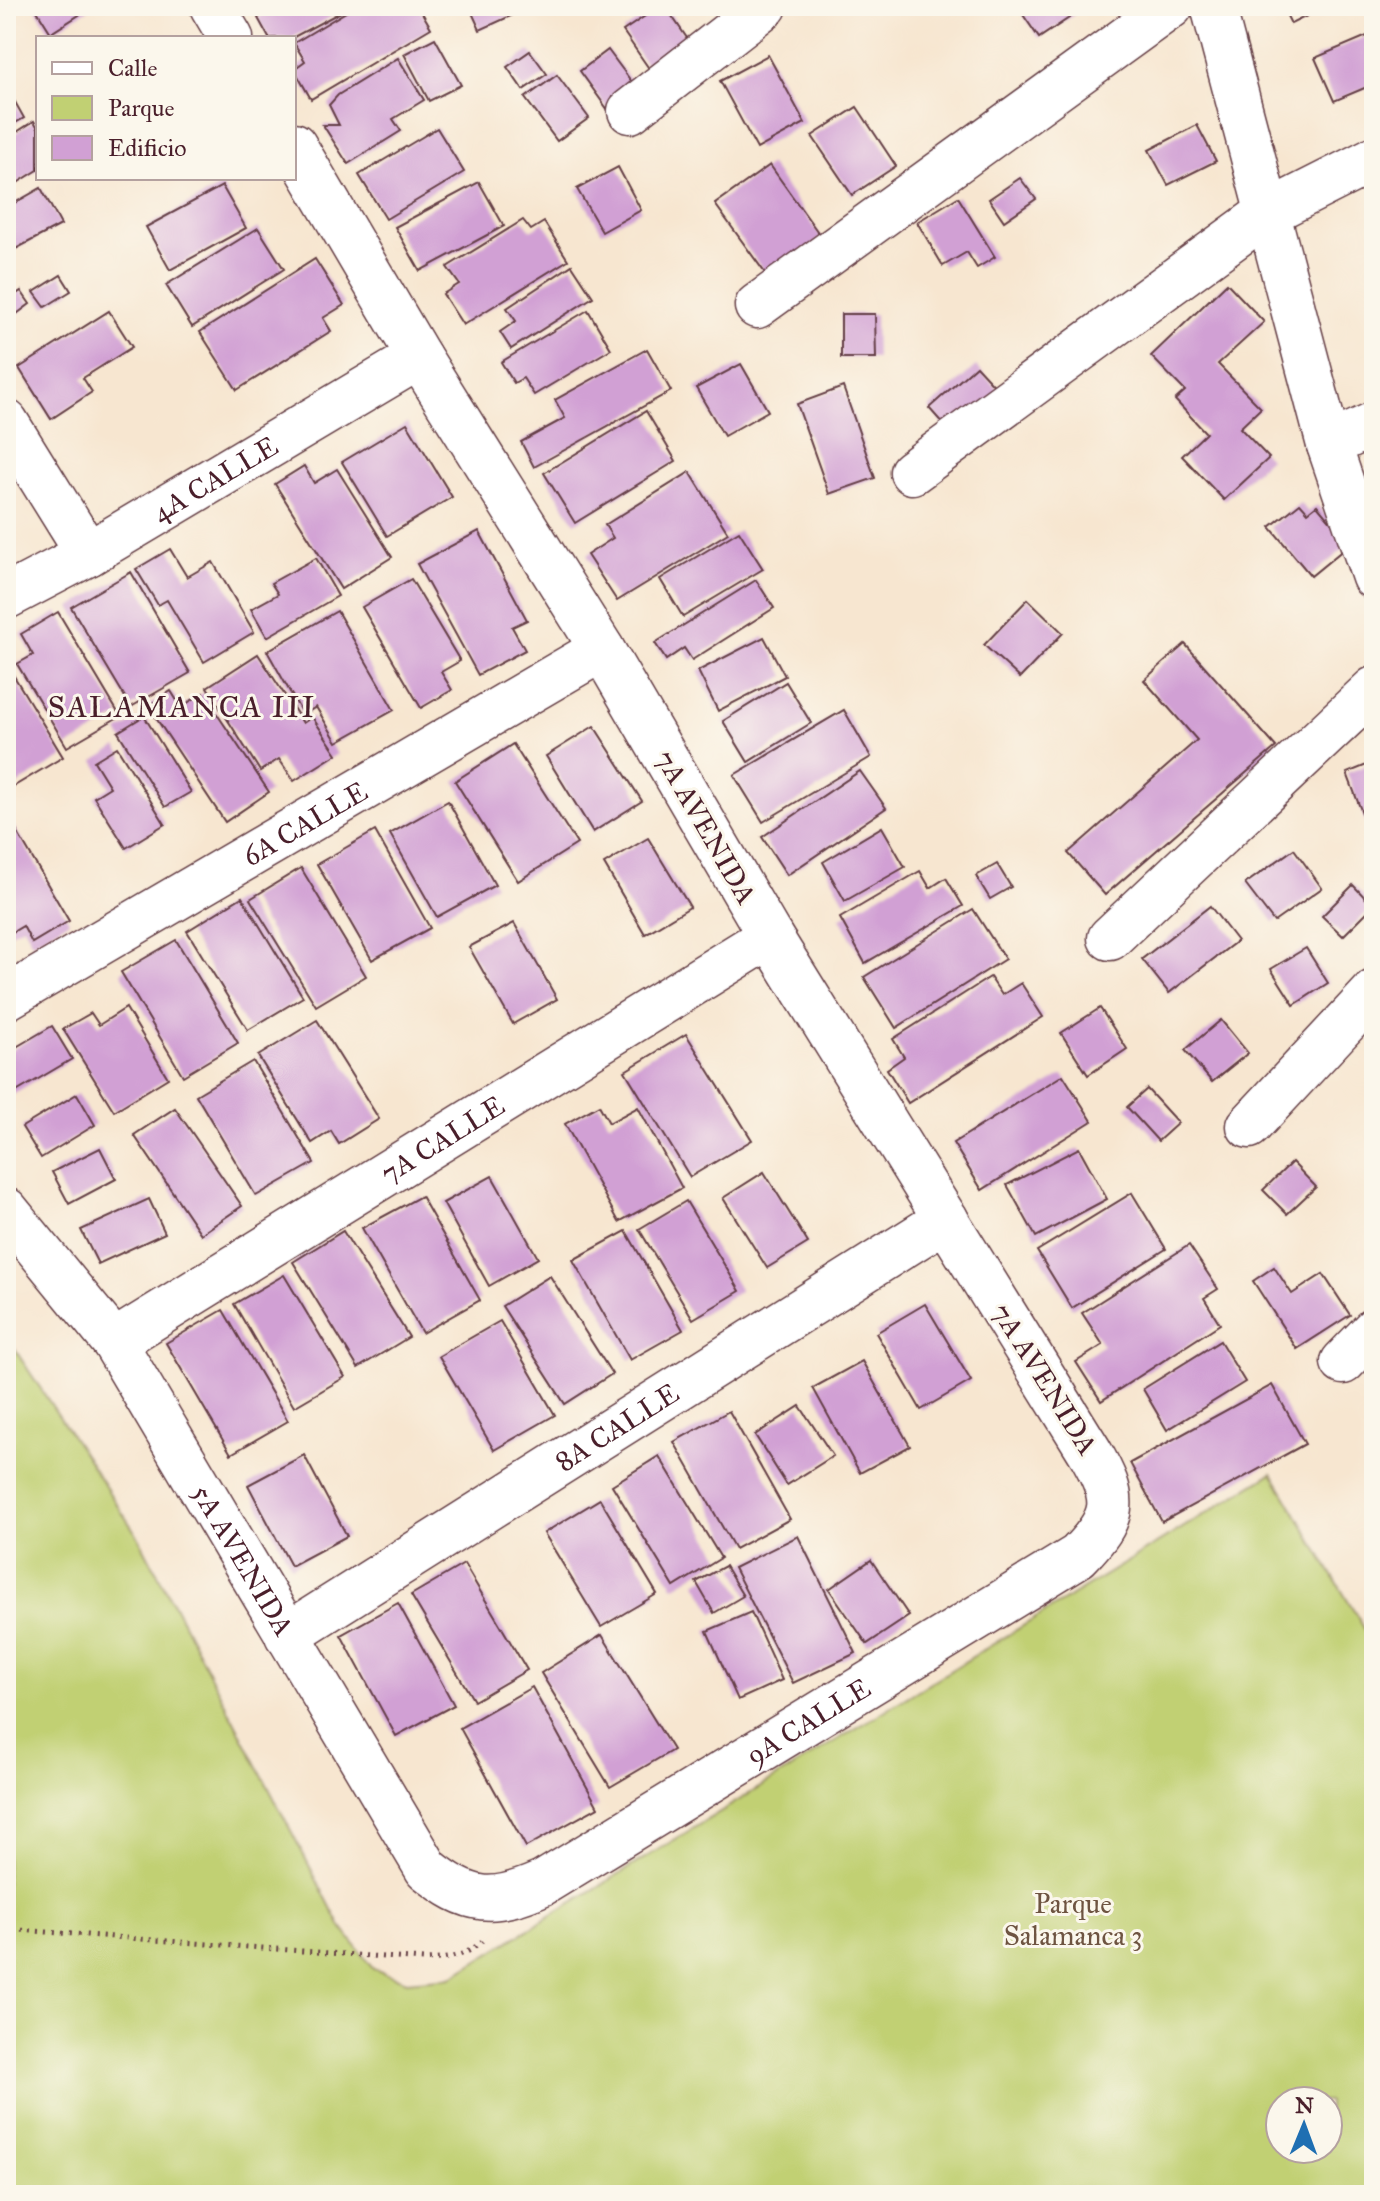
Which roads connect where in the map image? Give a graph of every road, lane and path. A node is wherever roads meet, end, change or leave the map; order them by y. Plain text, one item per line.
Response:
1 (212, 6) edge
2 (765, 6) edge
3 (1171, 6) edge
4 (1213, 6) edge
5 (230, 36) edge
6 (630, 111) dead end
7 (296, 148) edge
8 (1374, 159) edge
9 (1267, 213) junction
10 (757, 306) dead end
11 (419, 357) junction
12 (6, 422) edge
13 (1374, 424) edge
14 (1329, 445) junction
15 (912, 472) dead end
16 (88, 554) junction
17 (1374, 577) edge
18 (6, 597) edge
19 (602, 649) junction
20 (1374, 689) edge
21 (770, 936) junction
22 (1110, 938) dead end
23 (1374, 992) edge
24 (6, 998) edge
25 (1249, 1126) dead end
26 (6, 1210) edge
27 (946, 1219) junction
28 (1374, 1330) edge
29 (114, 1342) junction
30 (1343, 1362) dead end
31 (1111, 1510) joint
32 (287, 1635) junction
33 (486, 1898) junction
34 (6, 1929) edge

1 - 5 street
2 - 6 street
3 - 10 street
4 - 9 street
7 - 11 street, 7A AVENIDA
8 - 9 street
9 - 14 street
9 - 15 street
11 - 16 street, 4A CALLE
11 - 19 street, 7A AVENIDA
12 - 16 street
13 - 14 street
14 - 17 street
16 - 18 street, 4A CALLE
19 - 21 street, 7A AVENIDA
19 - 24 street, 6A CALLE
20 - 22 street
21 - 27 street, 7A AVENIDA
21 - 29 street, 7A CALLE
23 - 25 street
26 - 29 street, 5A AVENIDA
27 - 31 street, 7A AVENIDA
27 - 32 street, 8A CALLE
28 - 30 street
29 - 32 street, 5A AVENIDA
31 - 33 street, 9A CALLE
32 - 33 street, 5A AVENIDA
33 - 34 path

